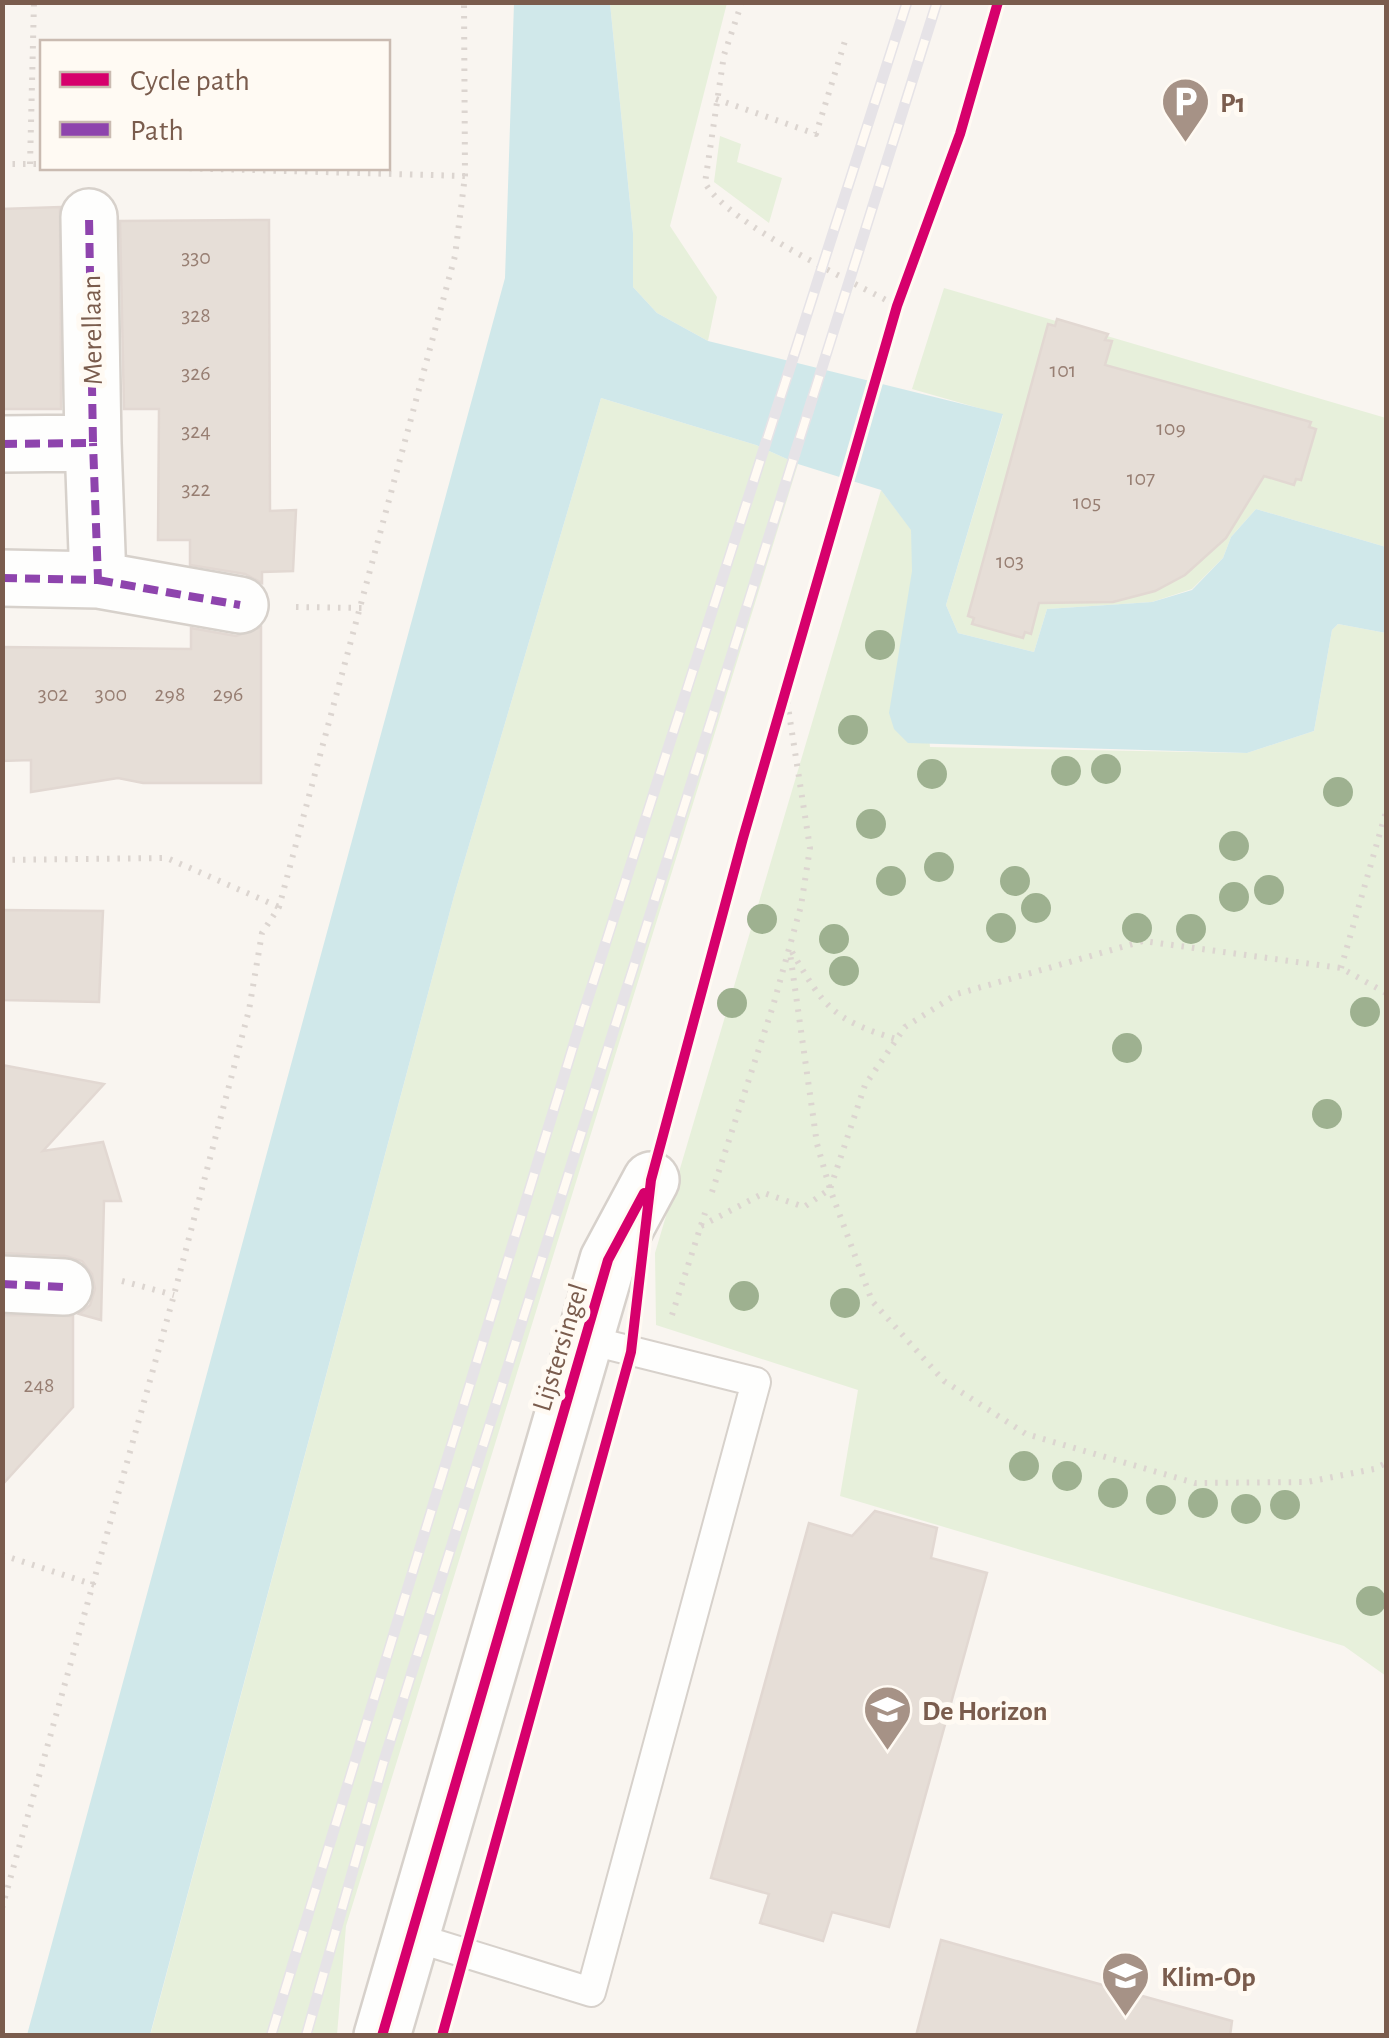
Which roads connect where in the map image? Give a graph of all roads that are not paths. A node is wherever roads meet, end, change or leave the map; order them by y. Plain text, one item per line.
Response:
1 (88, 218) dead end
2 (92, 443) junction
3 (2, 444) edge
4 (2, 578) edge
5 (98, 580) junction
6 (240, 605) dead end
7 (651, 1180) dead end
8 (2, 1284) edge
9 (64, 1287) dead end
10 (608, 1346) junction
11 (410, 1936) junction
12 (382, 2036) edge

1 - 2 street, Merellaan
2 - 3 street
2 - 5 street, Merellaan
4 - 5 street
5 - 6 street
7 - 10 street, Lijstersingel
8 - 9 street
10 - 11 street, Lijstersingel
10 - 11 lane
11 - 12 street, Lijstersingel

